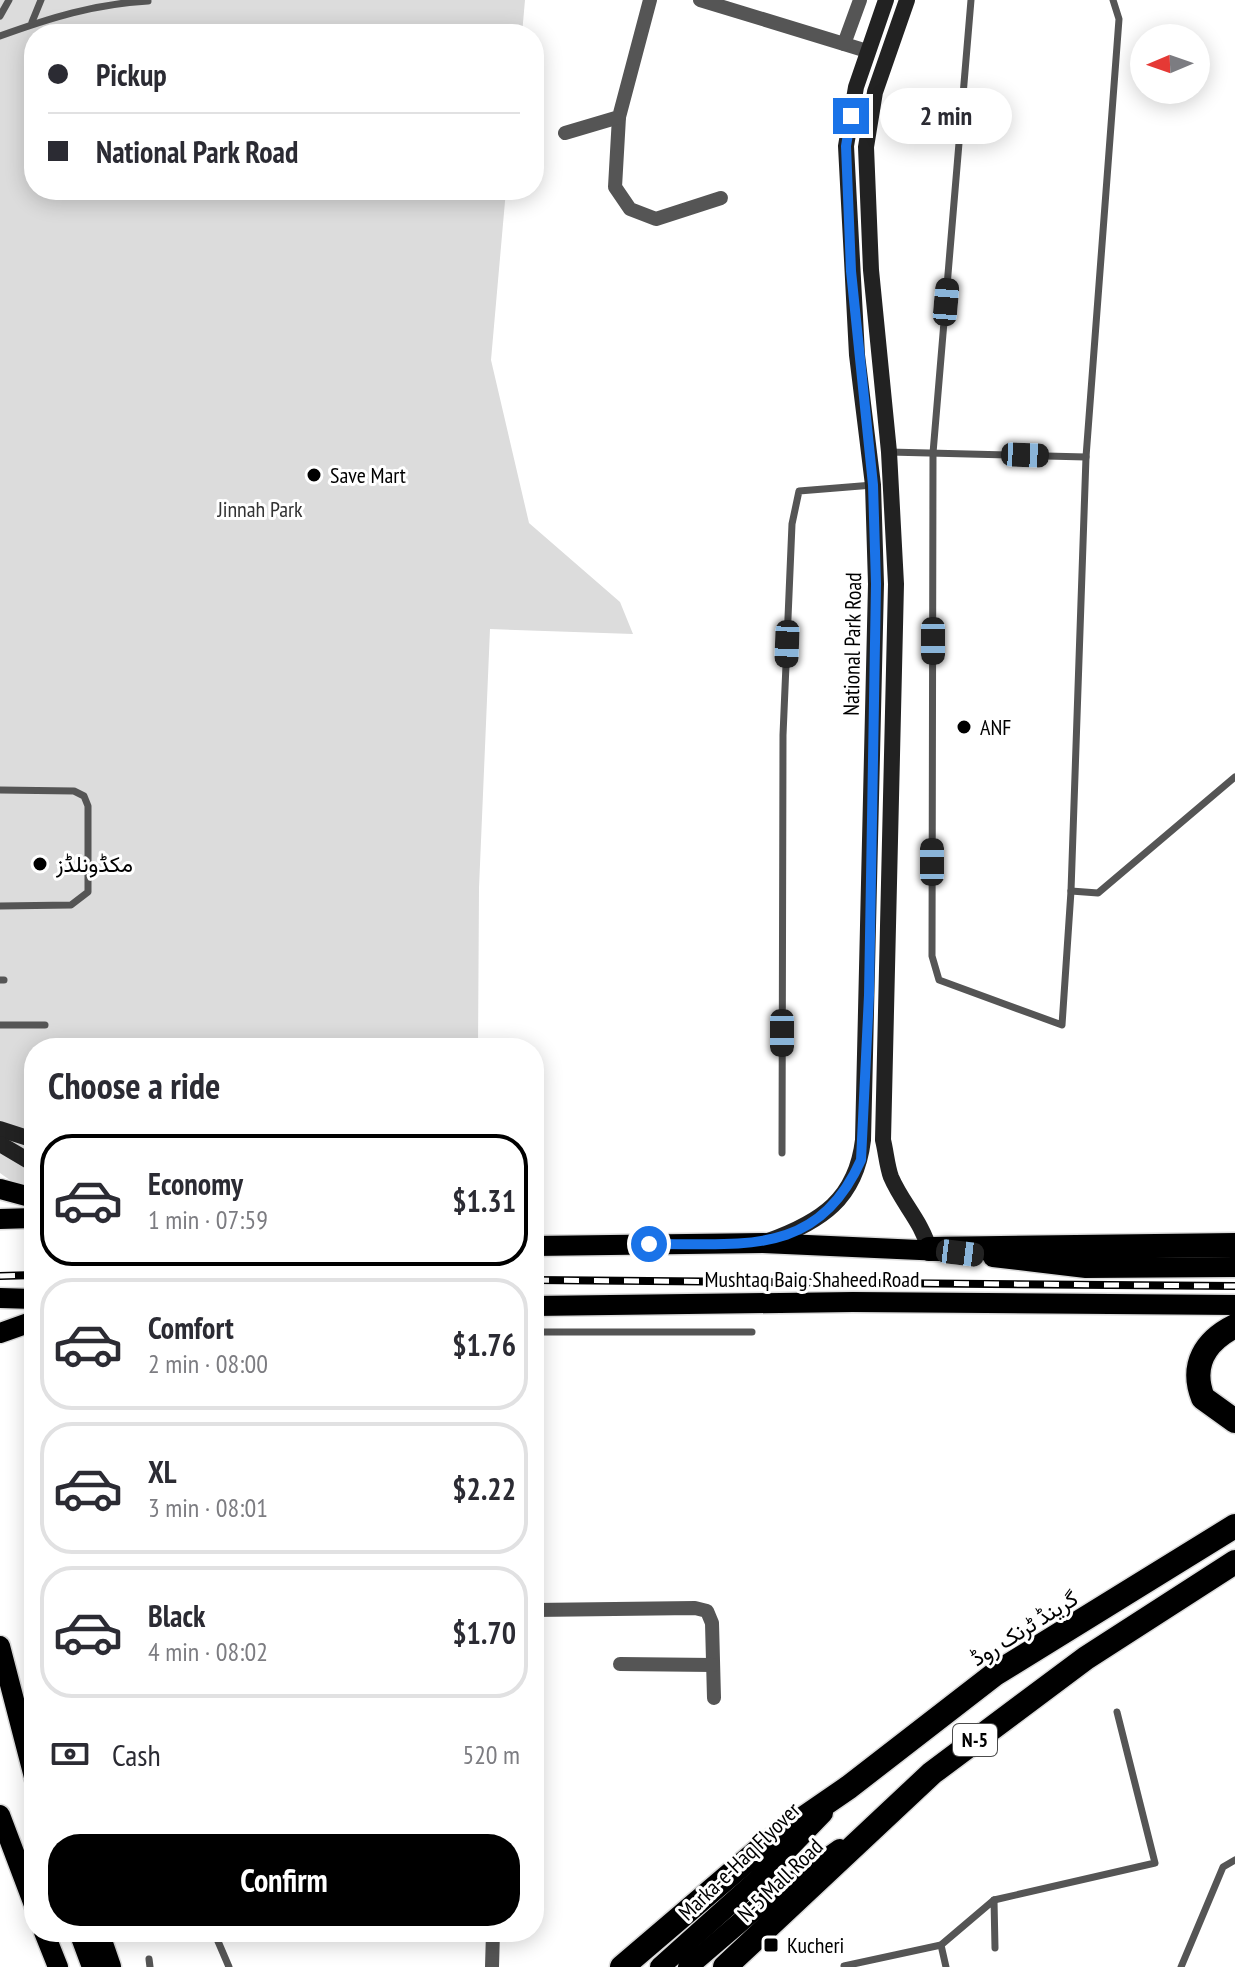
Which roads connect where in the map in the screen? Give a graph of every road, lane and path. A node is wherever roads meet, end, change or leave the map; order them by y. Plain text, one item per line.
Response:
1 (9, 0) edge
2 (41, 0) edge
3 (650, 0) edge
4 (700, 0) edge
5 (860, 0) edge
6 (886, 0) edge
7 (907, 0) edge
8 (971, 0) edge
9 (1113, 0) edge
10 (128, 1) edge
11 (148, 1) edge
12 (106, 2) edge
13 (0, 16) edge
14 (32, 22) junction
15 (27, 24) edge
16 (24, 26) edge
17 (0, 36) edge
18 (844, 44) junction
19 (867, 51) junction
20 (619, 117) junction
21 (565, 133) dead end
22 (721, 198) dead end
23 (889, 452) junction
24 (933, 453) junction
25 (1086, 457) junction
26 (873, 485) junction
27 (1235, 777) edge
28 (0, 790) edge
29 (1071, 891) junction
30 (0, 906) edge
31 (0, 1025) edge
32 (45, 1025) dead end
33 (0, 1129) edge
34 (24, 1137) edge
35 (0, 1144) edge
36 (782, 1153) dead end
37 (24, 1160) edge
38 (0, 1189) edge
39 (24, 1195) edge
40 (24, 1218) edge
41 (0, 1219) edge
42 (763, 1243) junction
43 (1235, 1245) edge
44 (544, 1246) edge
45 (929, 1249) junction
46 (1235, 1267) edge
47 (0, 1298) edge
48 (24, 1299) edge
49 (1235, 1305) edge
50 (544, 1306) edge
51 (24, 1325) edge
52 (1235, 1326) edge
53 (544, 1332) edge
54 (752, 1332) dead end
55 (0, 1333) edge
56 (1235, 1421) edge
57 (1235, 1526) edge
58 (1235, 1562) edge
59 (544, 1610) edge
60 (0, 1646) edge
61 (620, 1664) dead end
62 (713, 1665) junction
63 (714, 1698) dead end
64 (1117, 1712) dead end
65 (24, 1738) edge
66 (849, 1787) junction
67 (0, 1815) edge
68 (870, 1829) junction
69 (1235, 1860) edge
70 (24, 1879) edge
71 (994, 1900) junction
72 (48, 1942) edge
73 (83, 1942) edge
74 (100, 1942) edge
75 (218, 1942) edge
76 (493, 1942) edge
77 (941, 1945) junction
78 (995, 1948) dead end
79 (870, 1964) edge
80 (844, 1966) edge
81 (58, 1967) edge
82 (92, 1967) edge
83 (109, 1967) edge
84 (229, 1967) edge
85 (492, 1967) edge
86 (622, 1967) edge
87 (660, 1967) edge
88 (688, 1967) edge
89 (725, 1967) edge
90 (946, 1967) edge
91 (1181, 1967) edge

1 - 13 lane
2 - 14 lane
3 - 20 street
4 - 18 street
5 - 18 street
6 - 19 street, National Park Road
7 - 23 street, National Park Road
8 - 24 lane
9 - 25 lane
10 - 11 lane
10 - 12 lane
12 - 14 lane
14 - 15 lane
16 - 17 lane
18 - 19 street
19 - 26 street, National Park Road
20 - 21 street
20 - 22 street
23 - 24 lane
23 - 45 street, National Park Road
24 - 25 lane
24 - 29 lane
25 - 29 lane
26 - 36 lane
26 - 42 street, National Park Road
27 - 29 lane
28 - 30 lane
31 - 32 lane
33 - 34 street
35 - 37 street
38 - 39 main road
40 - 41 main road
42 - 44 main road
42 - 45 main road
43 - 45 highway
45 - 46 main road
47 - 48 main road
49 - 50 main road, Mushtaq Baig Shaheed Road
51 - 55 main road
52 - 56 highway
53 - 54 lane
57 - 66 highway, گرینڈ ٹرنک روڈ / N-5
58 - 68 highway, N-5
59 - 62 street
60 - 65 main road
61 - 62 street
62 - 63 street
64 - 71 lane
66 - 86 highway, گرینڈ ٹرنک روڈ
66 - 87 main road, Marka-e-Haq Flyover
67 - 70 main road
68 - 88 main road, Marka-e-Haq Flyover
68 - 89 highway, N-5 Mall Road / N-5
69 - 91 lane
71 - 77 lane
71 - 78 lane
72 - 81 main road
73 - 82 main road
74 - 83 highway
75 - 84 lane
76 - 85 street
77 - 79 lane
77 - 90 lane
79 - 80 lane

